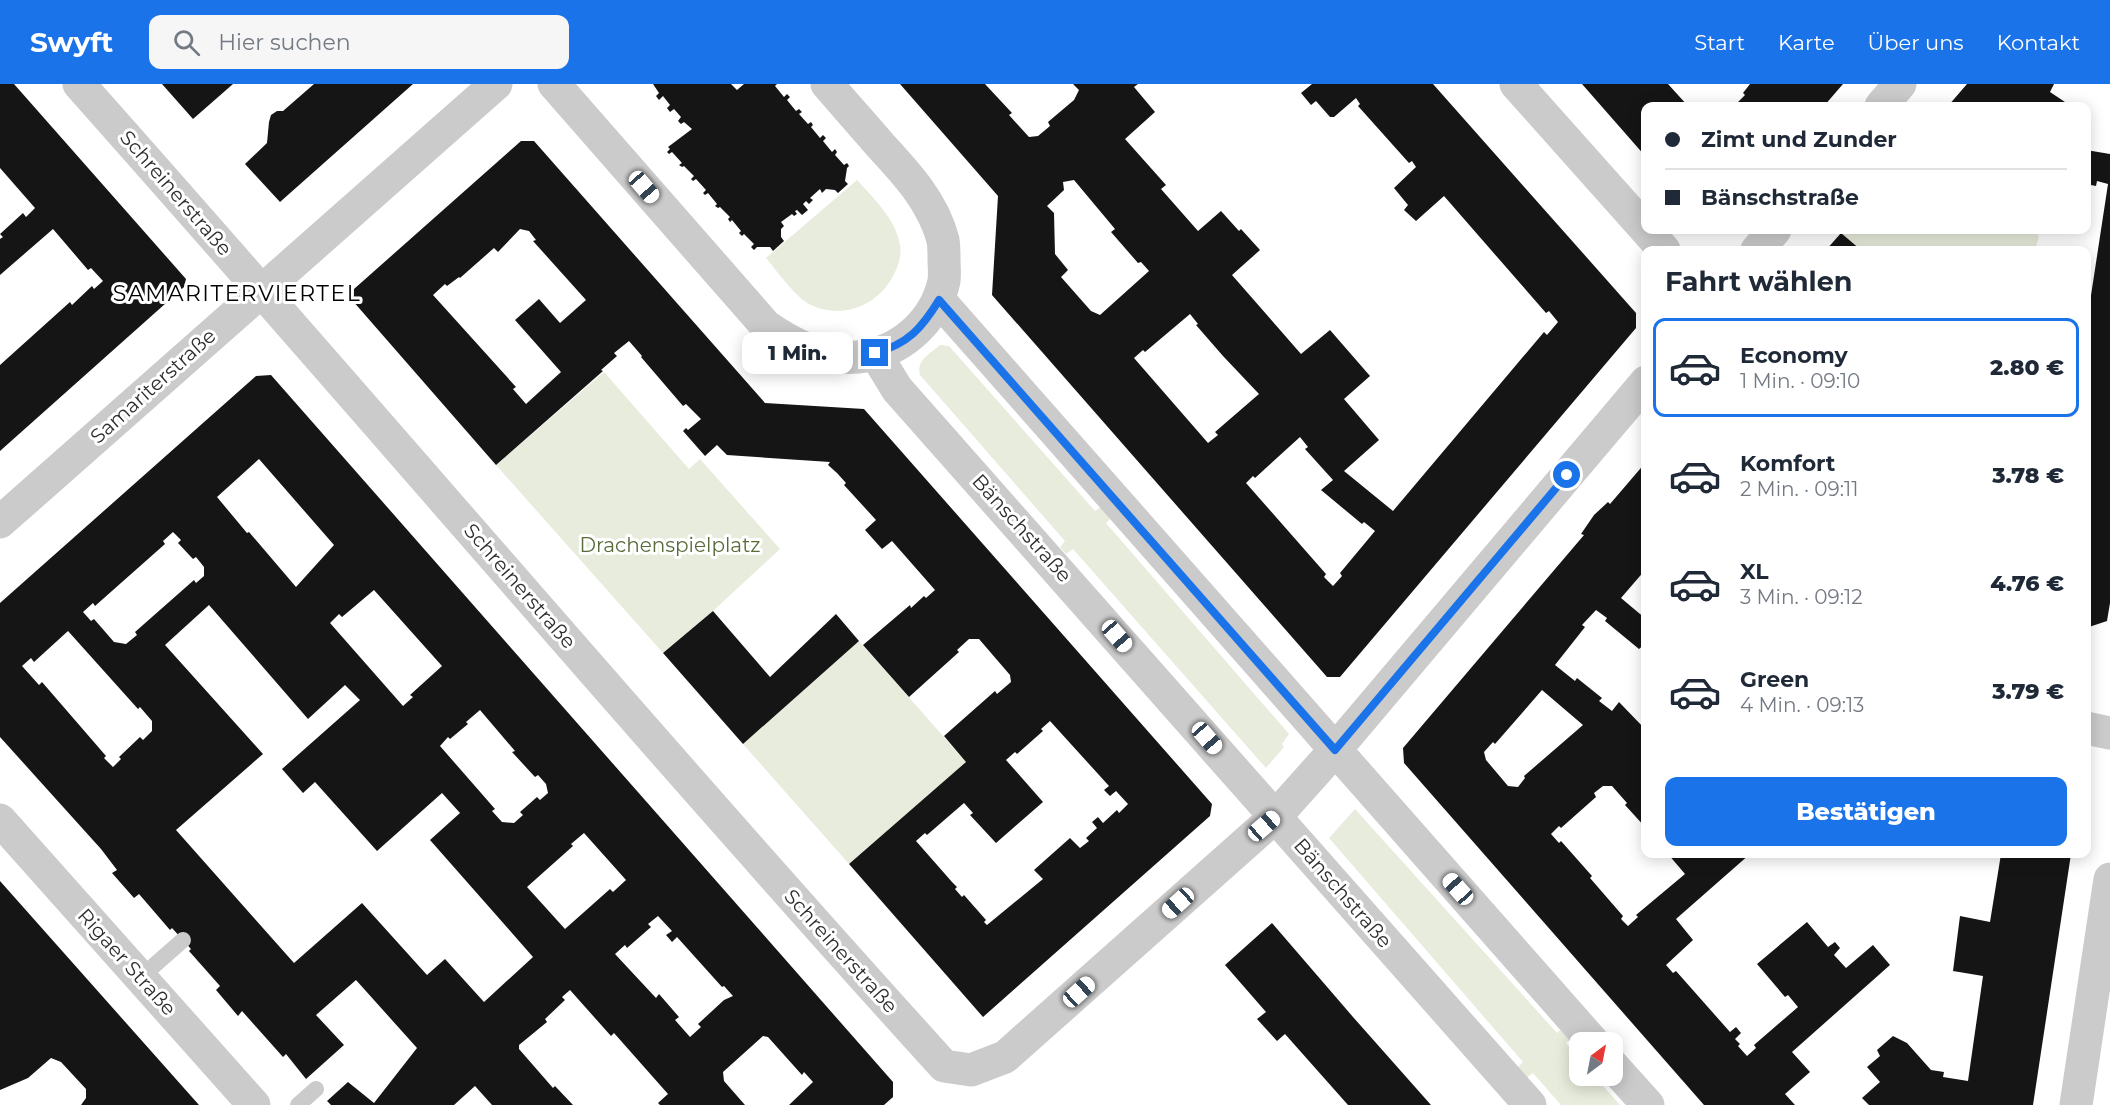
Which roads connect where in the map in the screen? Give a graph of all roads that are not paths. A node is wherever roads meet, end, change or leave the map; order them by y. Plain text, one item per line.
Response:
1 (79, 84) edge
2 (496, 84) edge
3 (554, 84) edge
4 (827, 84) edge
5 (1516, 84) edge
6 (1900, 84) edge
7 (1884, 102) edge
8 (1641, 224) edge
9 (1650, 234) edge
10 (1771, 234) edge
11 (1660, 246) edge
12 (1761, 246) edge
13 (262, 290) junction
14 (939, 300) junction
15 (875, 353) junction
16 (1641, 388) edge
17 (0, 522) edge
18 (2091, 729) edge
19 (2110, 733) edge
20 (1335, 750) junction
21 (1276, 816) junction
22 (0, 820) edge
23 (2110, 879) edge
24 (183, 940) dead end
25 (141, 978) junction
26 (1584, 1032) edge
27 (1623, 1077) edge
28 (316, 1089) dead end
29 (254, 1105) edge
30 (298, 1105) edge
31 (1530, 1105) edge
32 (1648, 1105) edge
33 (2076, 1105) edge

1 - 13 street, Schreinerstraße
2 - 13 street, Samariterstraße
3 - 15 street
4 - 14 street
5 - 8 street
6 - 7 street
9 - 11 street
10 - 12 street
13 - 17 street, Samariterstraße
13 - 21 street, Schreinerstraße
14 - 15 street
14 - 20 street
15 - 21 street, Bänschstraße
16 - 20 street
18 - 19 street
20 - 21 street
20 - 26 street
21 - 31 street, Bänschstraße
22 - 25 street, Rigaer Straße
23 - 33 street
24 - 25 lane
25 - 29 street, Rigaer Straße
27 - 32 street
28 - 30 lane

